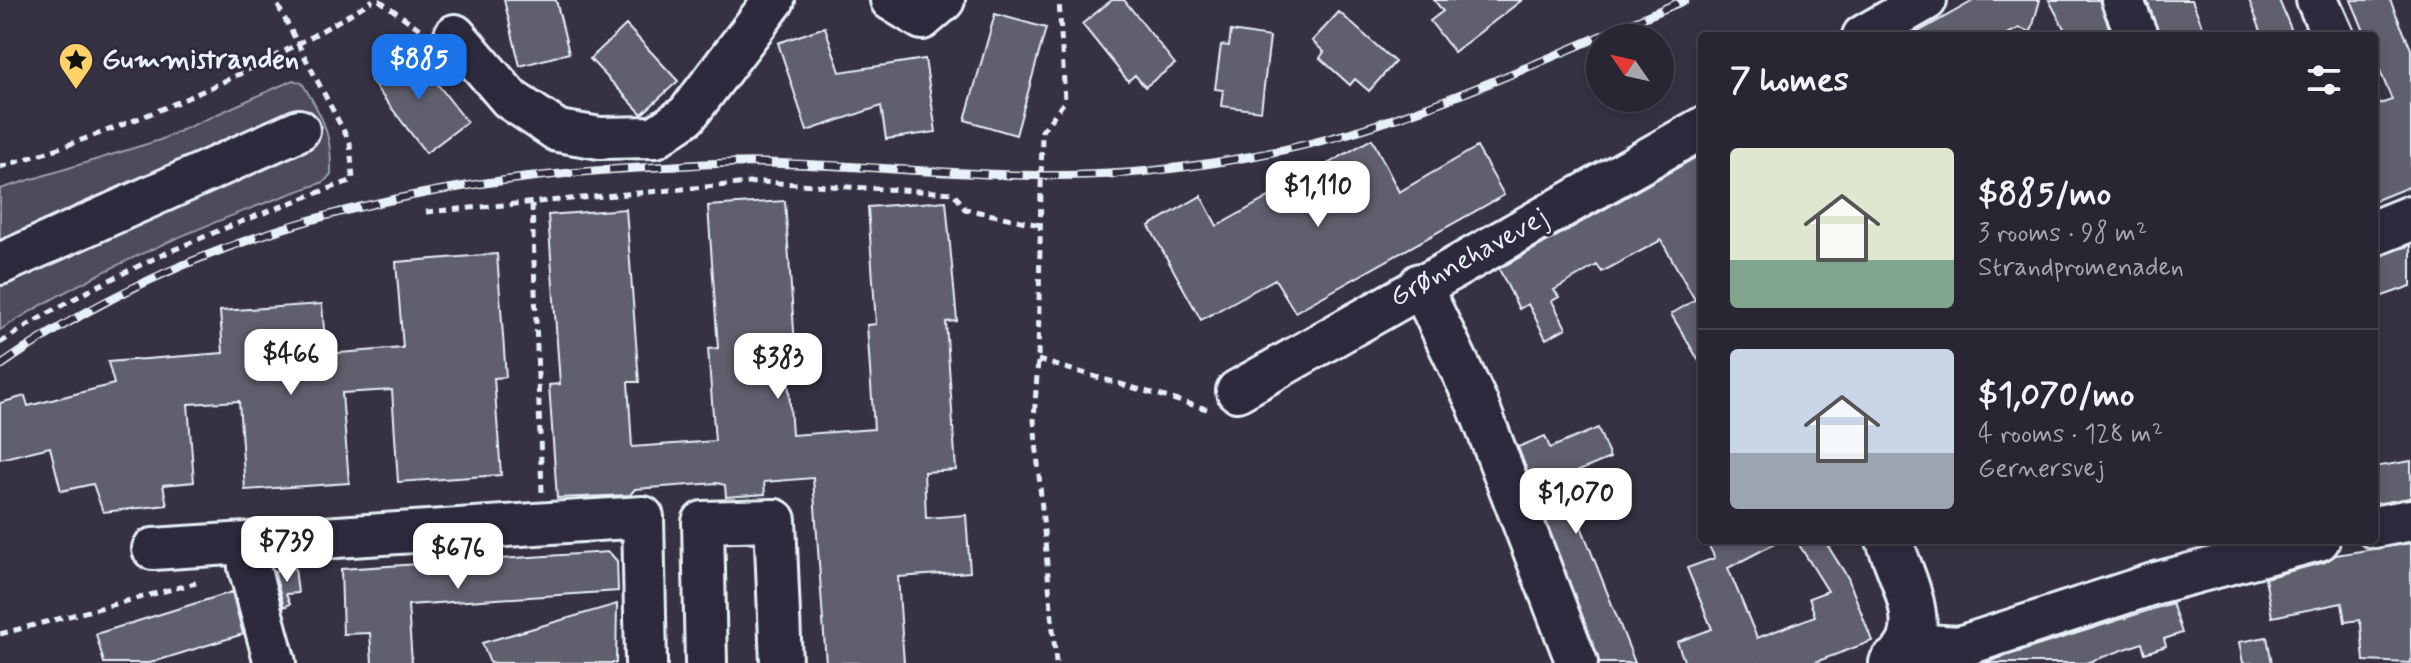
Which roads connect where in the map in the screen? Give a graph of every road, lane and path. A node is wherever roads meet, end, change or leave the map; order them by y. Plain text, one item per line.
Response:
1 (275, 0) edge
2 (373, 0) edge
3 (379, 0) edge
4 (774, 0) edge
5 (891, 0) edge
6 (944, 0) edge
7 (1059, 0) edge
8 (1926, 0) edge
9 (2122, 0) edge
10 (2317, 0) edge
11 (1870, 32) edge
12 (2135, 32) edge
13 (2331, 32) edge
14 (455, 35) joint
15 (301, 45) junction
16 (299, 130) dead end
17 (1698, 130) edge
18 (0, 167) edge
19 (532, 204) junction
20 (426, 212) dead end
21 (1040, 225) junction
22 (0, 264) edge
23 (1420, 284) junction
24 (0, 343) edge
25 (1038, 360) junction
26 (1237, 391) joint
27 (2411, 520) edge
28 (543, 525) junction
29 (2378, 526) edge
30 (1890, 544) edge
31 (2301, 544) edge
32 (153, 549) dead end
33 (248, 555) junction
34 (0, 634) edge
35 (1901, 654) edge
36 (275, 663) edge
37 (646, 663) edge
38 (706, 663) edge
39 (781, 663) edge
40 (1056, 663) edge
41 (1577, 663) edge

1 - 15 path
2 - 15 path
3 - 14 path
4 - 14 street
5 - 6 street
7 - 21 path
8 - 11 street
9 - 12 street
10 - 13 street
15 - 18 path
15 - 24 path
16 - 22 street
17 - 23 street, Grønnehavevej
19 - 20 path
19 - 21 path
19 - 28 path
21 - 25 path
23 - 26 street, Grønnehavevej
23 - 41 street
25 - 26 path
25 - 40 path
27 - 29 street
28 - 33 street
28 - 37 street
30 - 35 main road
31 - 35 street
32 - 33 street
33 - 34 path
33 - 36 street
38 - 39 street

